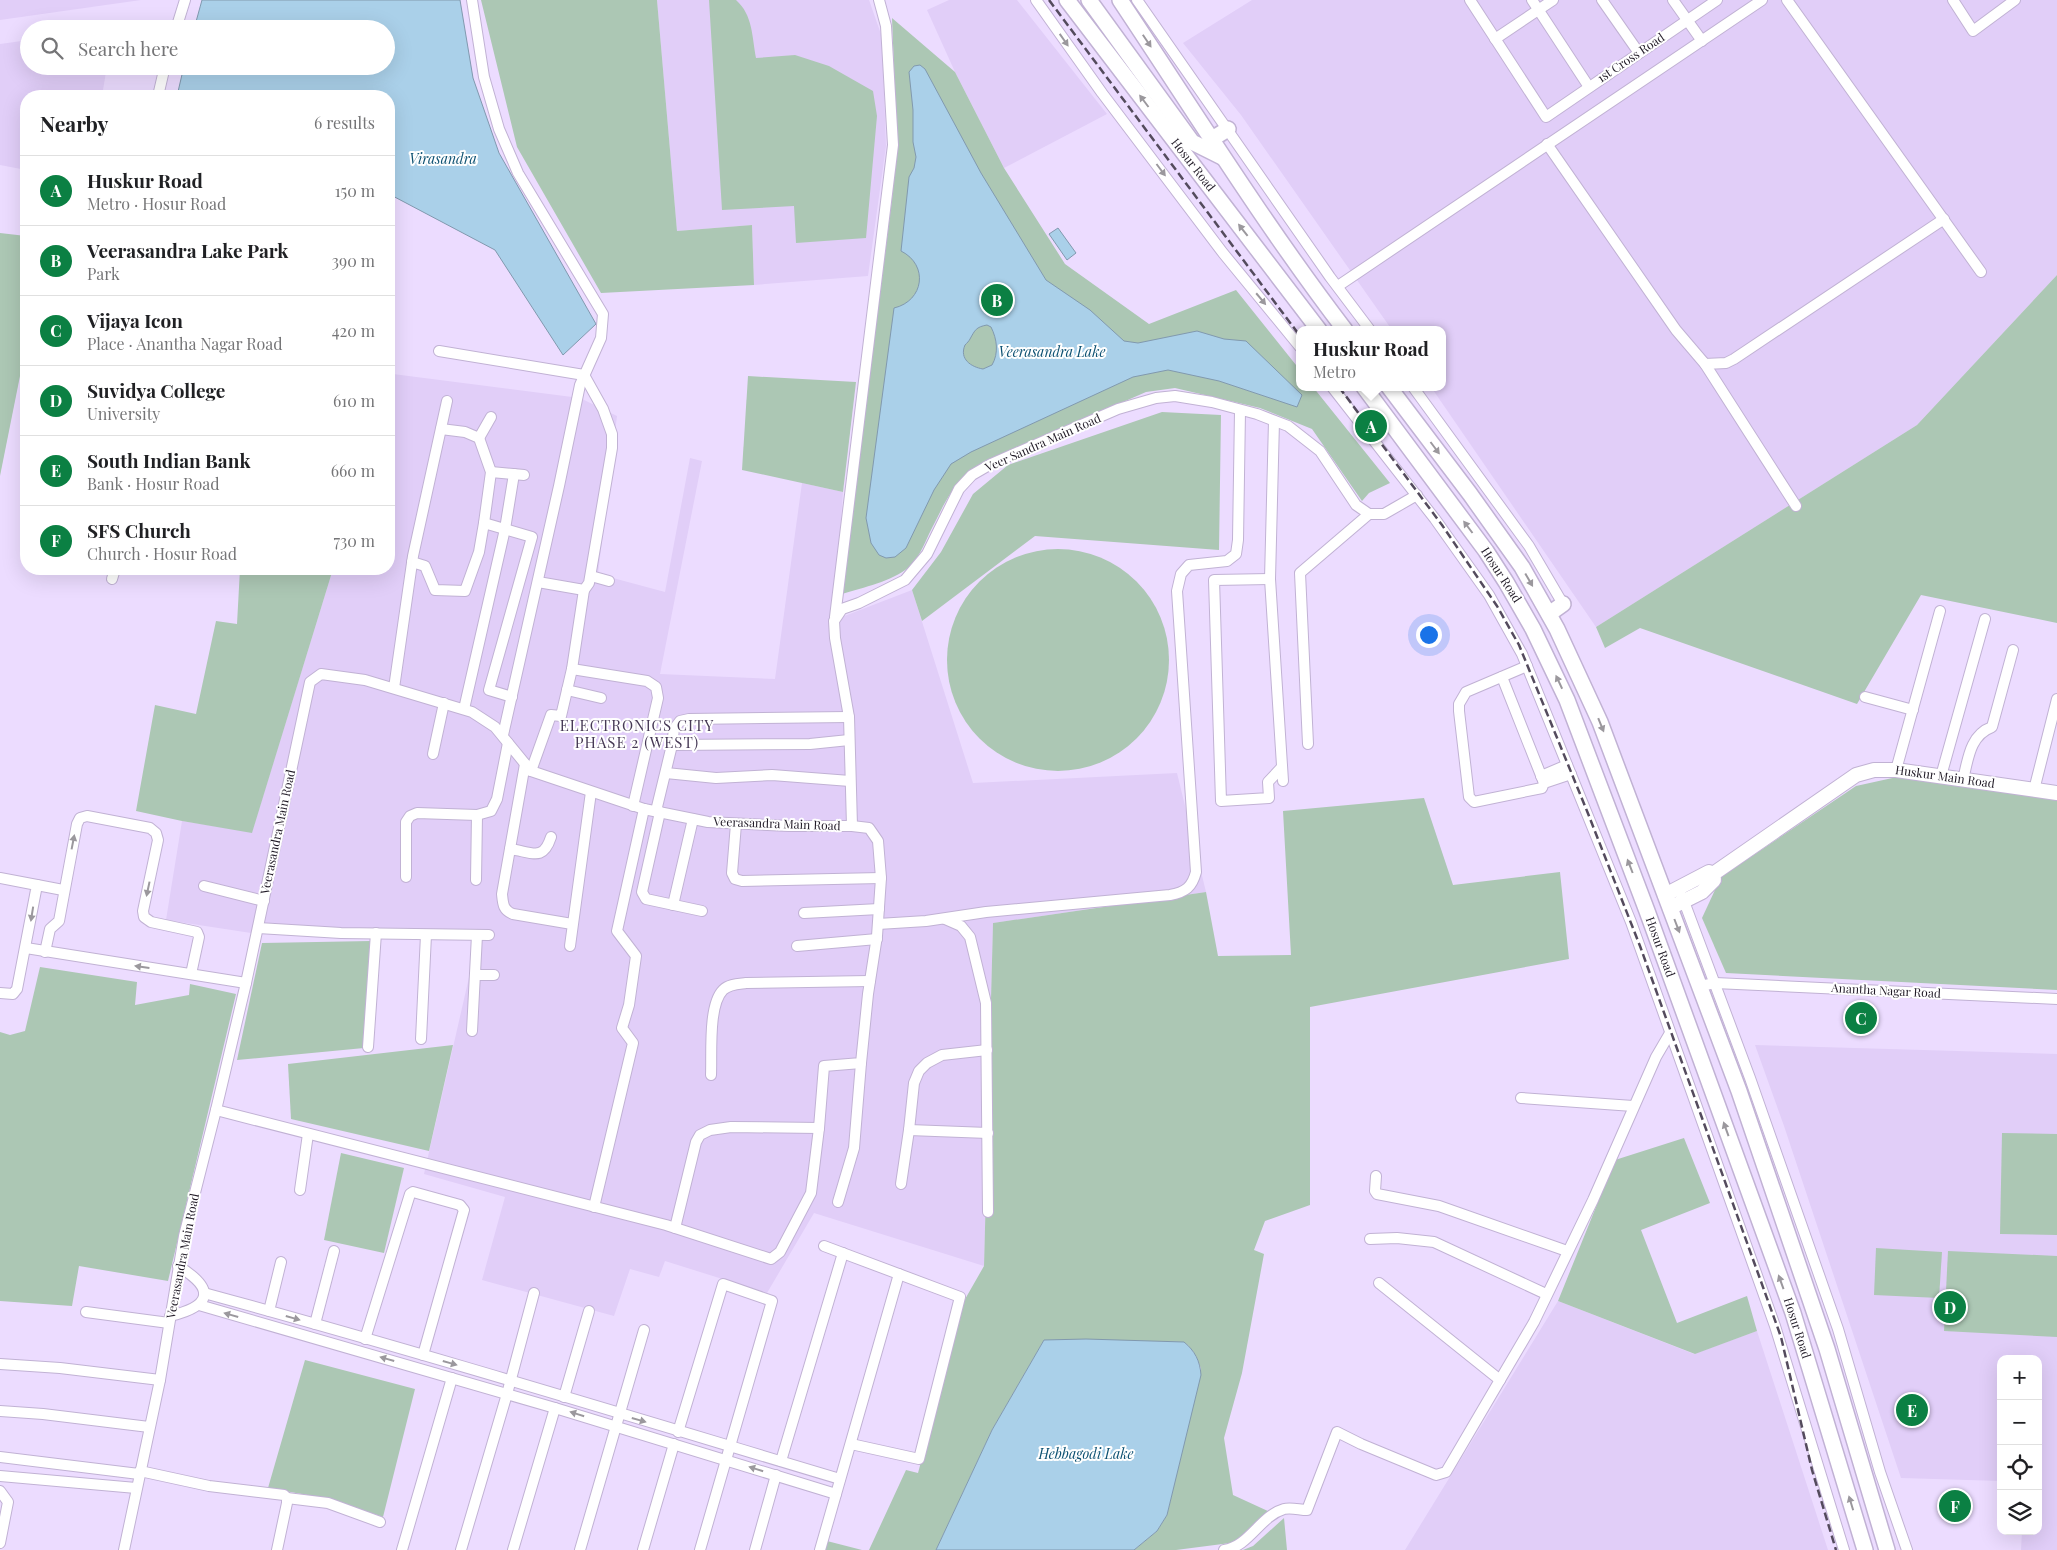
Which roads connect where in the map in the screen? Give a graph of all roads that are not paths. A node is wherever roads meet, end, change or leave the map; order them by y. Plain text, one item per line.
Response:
1 (186, 0) edge
2 (472, 0) edge
3 (879, 0) edge
4 (1036, 0) edge
5 (1067, 0) edge
6 (1089, 0) edge
7 (1120, 0) edge
8 (1137, 0) edge
9 (1470, 0) edge
10 (1532, 0) edge
11 (1552, 0) edge
12 (1602, 0) edge
13 (1673, 0) edge
14 (1717, 0) edge
15 (1762, 0) edge
16 (1787, 0) edge
17 (1953, 0) edge
18 (2015, 0) edge
19 (1538, 10) junction
20 (179, 20) edge
21 (1687, 20) junction
22 (1495, 38) junction
23 (1702, 41) junction
24 (1639, 53) junction
25 (163, 75) edge
26 (1589, 87) junction
27 (159, 90) edge
28 (1228, 129) junction
29 (1212, 139) junction
30 (1547, 144) junction
31 (1223, 158) junction
32 (1944, 219) junction
33 (1981, 272) dead end
34 (1338, 286) junction
35 (1321, 298) junction
36 (1304, 310) junction
37 (1316, 326) edge
38 (1342, 326) edge
39 (1367, 326) edge
40 (1296, 342) edge
41 (439, 351) dead end
42 (1705, 364) junction
43 (584, 375) junction
44 (1335, 391) edge
45 (1367, 391) edge
46 (1392, 391) edge
47 (1416, 391) edge
48 (447, 401) dead end
49 (1240, 411) junction
50 (491, 417) dead end
51 (1274, 421) junction
52 (441, 428) junction
53 (479, 438) junction
54 (490, 472) junction
55 (1417, 495) junction
56 (1796, 506) dead end
57 (1369, 514) junction
58 (484, 522) junction
59 (505, 529) junction
60 (412, 562) junction
61 (591, 576) junction
62 (1270, 579) junction
63 (609, 581) dead end
64 (538, 582) junction
65 (584, 590) junction
66 (1563, 604) joint
67 (1940, 610) dead end
68 (1549, 614) junction
69 (1984, 620) dead end
70 (834, 621) junction
71 (2013, 650) dead end
72 (1527, 666) junction
73 (572, 669) junction
74 (1502, 677) junction
75 (394, 688) junction
76 (568, 690) junction
77 (512, 697) junction
78 (1865, 697) dead end
79 (601, 698) dead end
80 (2057, 699) edge
81 (444, 703) junction
82 (464, 709) junction
83 (1913, 710) junction
84 (849, 716) junction
85 (505, 739) junction
86 (850, 740) junction
87 (1308, 744) dead end
88 (672, 745) junction
89 (433, 754) dead end
90 (528, 767) junction
91 (1282, 767) junction
92 (1569, 769) junction
93 (1896, 770) junction
94 (666, 773) junction
95 (1941, 776) junction
96 (1543, 779) junction
97 (1963, 780) junction
98 (850, 781) junction
99 (1283, 781) dead end
100 (2034, 790) junction
101 (591, 792) junction
102 (2057, 793) edge
103 (633, 806) junction
104 (644, 809) junction
105 (658, 812) junction
106 (477, 815) junction
107 (692, 819) junction
108 (736, 824) junction
109 (852, 826) junction
110 (551, 837) dead end
111 (510, 849) junction
112 (406, 877) dead end
113 (0, 878) edge
114 (881, 878) junction
115 (476, 880) dead end
116 (37, 885) junction
117 (204, 886) dead end
118 (64, 890) junction
119 (1674, 898) junction
120 (264, 901) junction
121 (673, 905) junction
122 (879, 909) junction
123 (702, 911) dead end
124 (804, 912) dead end
125 (945, 919) junction
126 (572, 924) junction
127 (878, 924) junction
128 (258, 928) junction
129 (376, 933) junction
130 (426, 935) junction
131 (477, 935) junction
132 (489, 935) dead end
133 (877, 939) junction
134 (570, 946) dead end
135 (797, 946) dead end
136 (26, 948) junction
137 (45, 952) junction
138 (191, 974) junction
139 (475, 975) junction
140 (494, 975) dead end
141 (870, 981) junction
142 (246, 983) junction
143 (1708, 985) junction
144 (0, 994) edge
145 (2057, 998) edge
146 (472, 1031) dead end
147 (1670, 1033) junction
148 (421, 1039) dead end
149 (368, 1046) dead end
150 (987, 1050) junction
151 (861, 1063) junction
152 (711, 1075) dead end
153 (1521, 1098) dead end
154 (1749, 1098) junction
155 (1633, 1106) junction
156 (216, 1110) junction
157 (820, 1128) junction
158 (909, 1130) junction
159 (988, 1133) junction
160 (308, 1134) junction
161 (1376, 1176) dead end
162 (901, 1184) dead end
163 (300, 1190) dead end
164 (838, 1202) dead end
165 (594, 1207) junction
166 (988, 1212) dead end
167 (675, 1228) junction
168 (1370, 1239) dead end
169 (824, 1246) dead end
170 (334, 1251) dead end
171 (1567, 1251) junction
172 (843, 1253) junction
173 (281, 1262) dead end
174 (178, 1266) junction
175 (899, 1274) junction
176 (1379, 1283) dead end
177 (204, 1293) junction
178 (534, 1293) dead end
179 (1546, 1294) junction
180 (199, 1305) junction
181 (264, 1310) junction
182 (588, 1311) dead end
183 (86, 1312) dead end
184 (170, 1319) junction
185 (256, 1322) junction
186 (314, 1324) junction
187 (644, 1330) dead end
188 (365, 1339) junction
189 (423, 1355) junction
190 (0, 1364) edge
191 (452, 1378) junction
192 (160, 1380) junction
193 (511, 1380) junction
194 (1500, 1380) junction
195 (507, 1394) junction
196 (564, 1397) junction
197 (555, 1408) junction
198 (0, 1411) edge
199 (619, 1414) junction
200 (616, 1426) junction
201 (150, 1427) junction
202 (678, 1432) junction
203 (674, 1444) junction
204 (851, 1444) junction
205 (731, 1447) junction
206 (0, 1457) edge
207 (727, 1460) junction
208 (780, 1461) junction
209 (140, 1472) junction
210 (776, 1475) junction
211 (0, 1476) edge
212 (840, 1479) junction
213 (136, 1488) junction
214 (0, 1491) edge
215 (836, 1494) junction
216 (288, 1498) junction
217 (380, 1522) dead end
218 (0, 1543) edge
219 (124, 1550) edge
220 (277, 1550) edge
221 (402, 1550) edge
222 (461, 1550) edge
223 (513, 1550) edge
224 (580, 1550) edge
225 (643, 1550) edge
226 (700, 1550) edge
227 (755, 1550) edge
228 (820, 1550) edge
229 (1224, 1550) edge
230 (1844, 1550) edge
231 (1865, 1550) edge
232 (1887, 1550) edge
233 (1907, 1550) edge

1 - 20 street
2 - 43 street
3 - 70 street
4 -> 40 street
36 -> 5 highway, Hosur Road
6 - 31 highway
7 -> 29 highway
8 - 28 street
9 - 22 street
10 - 19 street
11 - 19 street
12 - 24 street
13 - 21 street
14 - 21 street, 1st Cross Road
15 - 23 street
16 - 32 street
17 - 18 street
19 - 22 street
19 - 26 street
21 - 23 street
21 - 24 street, 1st Cross Road
22 - 26 street, 1st Cross Road
23 - 30 street
24 - 26 street, 1st Cross Road
25 - 27 street
28 - 29 highway
28 - 34 street
29 - 31 highway
30 - 34 street
30 - 42 street
31 - 35 highway
32 - 33 street
32 - 42 street
34 - 39 street
35 - 36 highway
35 - 38 highway
36 - 37 highway, Hosur Road
41 - 43 street
42 - 56 street
43 - 61 street
43 - 64 street
44 - 55 street
231 -> 45 highway, Hosur Road
46 -> 68 highway, Hosur Road
47 - 66 street
48 - 52 street
49 - 51 street, Veer Sandra Main Road
49 - 70 street, Veer Sandra Main Road
49 - 125 street
50 - 53 street
51 - 57 street, Veer Sandra Main Road
51 - 62 street
52 - 53 street
52 - 60 street
53 - 54 street
54 - 58 street
54 - 59 street
55 - 57 street
55 - 72 street
57 - 87 street
58 - 59 street
58 - 60 street
59 - 77 street
59 - 82 street
60 - 75 street
61 - 63 street
61 - 65 street
62 - 91 street
62 - 91 street
64 - 65 street
64 - 77 street
65 - 73 street
66 - 68 highway
67 - 83 street
68 -> 119 highway, Hosur Road
69 - 95 street
70 - 84 street
71 - 97 street
72 - 74 street
72 - 92 street
73 - 76 street
73 - 103 street
74 - 96 street
74 - 96 street
75 - 81 street, Veerasandra Main Road
75 - 120 street, Veerasandra Main Road
76 - 79 street
76 - 90 street
77 - 85 street
78 - 83 street
80 - 100 street
81 - 82 street, Veerasandra Main Road
81 - 89 street
82 - 85 street, Veerasandra Main Road
83 - 93 street
84 - 86 street
84 - 88 street
85 - 90 street, Veerasandra Main Road
85 - 106 street
86 - 88 street
86 - 98 street
88 - 94 street
90 - 101 street, Veerasandra Main Road
90 - 111 street
91 - 99 street
92 - 96 street
92 - 147 street
93 - 95 main road, Huskur Main Road
93 - 119 main road, Huskur Main Road
94 - 98 street
94 - 105 street
95 - 97 main road, Huskur Main Road
97 - 100 main road, Huskur Main Road
98 - 109 street
100 - 102 main road, Huskur Main Road
101 - 103 street, Veerasandra Main Road
101 - 126 street
103 - 104 street, Veerasandra Main Road
104 - 105 street, Veerasandra Main Road
104 - 165 street
105 - 107 street, Veerasandra Main Road
105 - 121 street
106 - 112 street
106 - 115 street
107 - 108 street, Veerasandra Main Road
107 - 121 street
108 - 109 street, Veerasandra Main Road
108 - 114 street
109 - 114 street
110 - 111 street
111 - 126 street
113 - 116 street
114 - 122 street
116 - 118 street
116 -> 136 street
117 - 120 street
118 - 137 street
118 -> 138 street
119 - 143 highway, Hosur Road
120 - 128 street, Veerasandra Main Road
121 - 123 street
122 - 124 street
122 - 127 street
125 - 127 street
125 - 150 street
126 - 134 street
127 - 133 street
128 - 129 street
128 - 142 street, Veerasandra Main Road
129 - 130 street
129 - 149 street
130 - 131 street
130 - 148 street
131 - 132 street
131 - 139 street
133 - 135 street
133 - 141 street
136 - 137 street
136 - 144 street
138 -> 137 street
138 - 142 street
139 - 140 street
139 - 146 street
141 - 151 street
141 - 152 street
142 - 156 street, Veerasandra Main Road
143 - 145 street, Anantha Nagar Road
143 - 154 highway, Hosur Road
147 - 155 street
147 - 230 street
150 - 158 street
150 - 159 street
151 - 157 street
151 - 164 street
153 - 155 street
154 - 232 highway, Hosur Road
154 - 233 street
155 - 171 street
156 - 160 street
156 - 174 street, Veerasandra Main Road
157 - 167 street
157 - 167 street
158 - 159 street
158 - 162 street
159 - 166 street
160 - 163 street
160 - 165 street
161 - 171 street
165 - 167 street
168 - 179 street
169 - 172 street
170 - 186 street
171 - 179 street
172 - 175 street
172 - 208 street
173 - 181 street
174 - 177 street
174 - 184 street, Veerasandra Main Road
175 - 204 street
175 - 204 street
176 - 194 street
177 - 180 street
177 - 181 street
178 - 193 street
179 - 194 street
180 - 184 street
185 -> 180 street
181 - 185 street
181 -> 186 street
182 - 196 street
183 - 184 street
184 - 192 street, Veerasandra Main Road
191 -> 185 street
186 - 188 street
187 - 199 street
188 - 189 street
188 - 189 street
189 -> 193 street
190 - 192 street
191 - 195 street
191 - 221 street
192 - 201 street, Veerasandra Main Road
193 - 195 street
193 - 196 street
194 - 229 street
195 - 197 street
195 - 222 street
196 - 199 street
200 -> 197 street
197 - 223 street
198 - 201 street
199 - 200 street
199 -> 202 street
200 - 203 street
200 - 224 street
201 - 209 street, Veerasandra Main Road
202 - 205 street
202 - 205 street
203 - 207 street
203 - 225 street
204 - 212 street
205 - 207 street
205 - 208 street
206 - 209 street
210 -> 207 street
207 - 226 street
208 - 212 street
209 - 213 street, Veerasandra Main Road
209 - 216 street
210 - 215 street
210 - 227 street
211 - 213 street
212 - 215 street
213 - 219 street, Veerasandra Main Road
214 - 218 street
215 - 228 street
216 - 217 street
216 - 220 street

